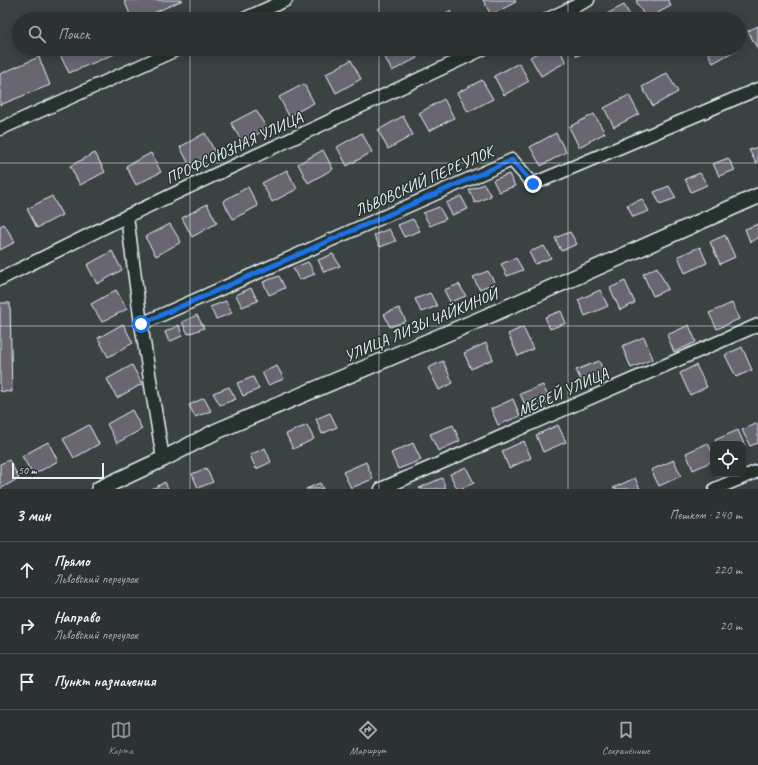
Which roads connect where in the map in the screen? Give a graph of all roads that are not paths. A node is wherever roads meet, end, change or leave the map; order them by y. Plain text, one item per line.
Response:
1 (286, 0) edge
2 (588, 0) edge
3 (259, 12) edge
4 (563, 12) edge
5 (162, 56) edge
6 (469, 56) edge
7 (758, 89) edge
8 (0, 129) edge
9 (758, 196) edge
10 (127, 216) junction
11 (0, 279) edge
12 (141, 324) junction
13 (758, 325) edge
14 (163, 459) junction
15 (758, 471) edge
16 (99, 489) edge
17 (381, 489) edge
18 (715, 489) edge

1 - 3 street
2 - 4 street
5 - 8 street
6 - 10 street, ПРОФСОЮЗНАЯ УЛИЦА
7 - 12 street, ЛЬВОВСКИЙ ПЕРЕУЛОК
9 - 14 street, УЛИЦА ЛИЗЫ ЧАЙКИНОЙ
10 - 11 street, ПРОФСОЮЗНАЯ УЛИЦА
10 - 12 street
12 - 14 street
13 - 17 street, МЕРЕЙ УЛИЦА
14 - 16 street, УЛИЦА ЛИЗЫ ЧАЙКИНОЙ
15 - 18 street

